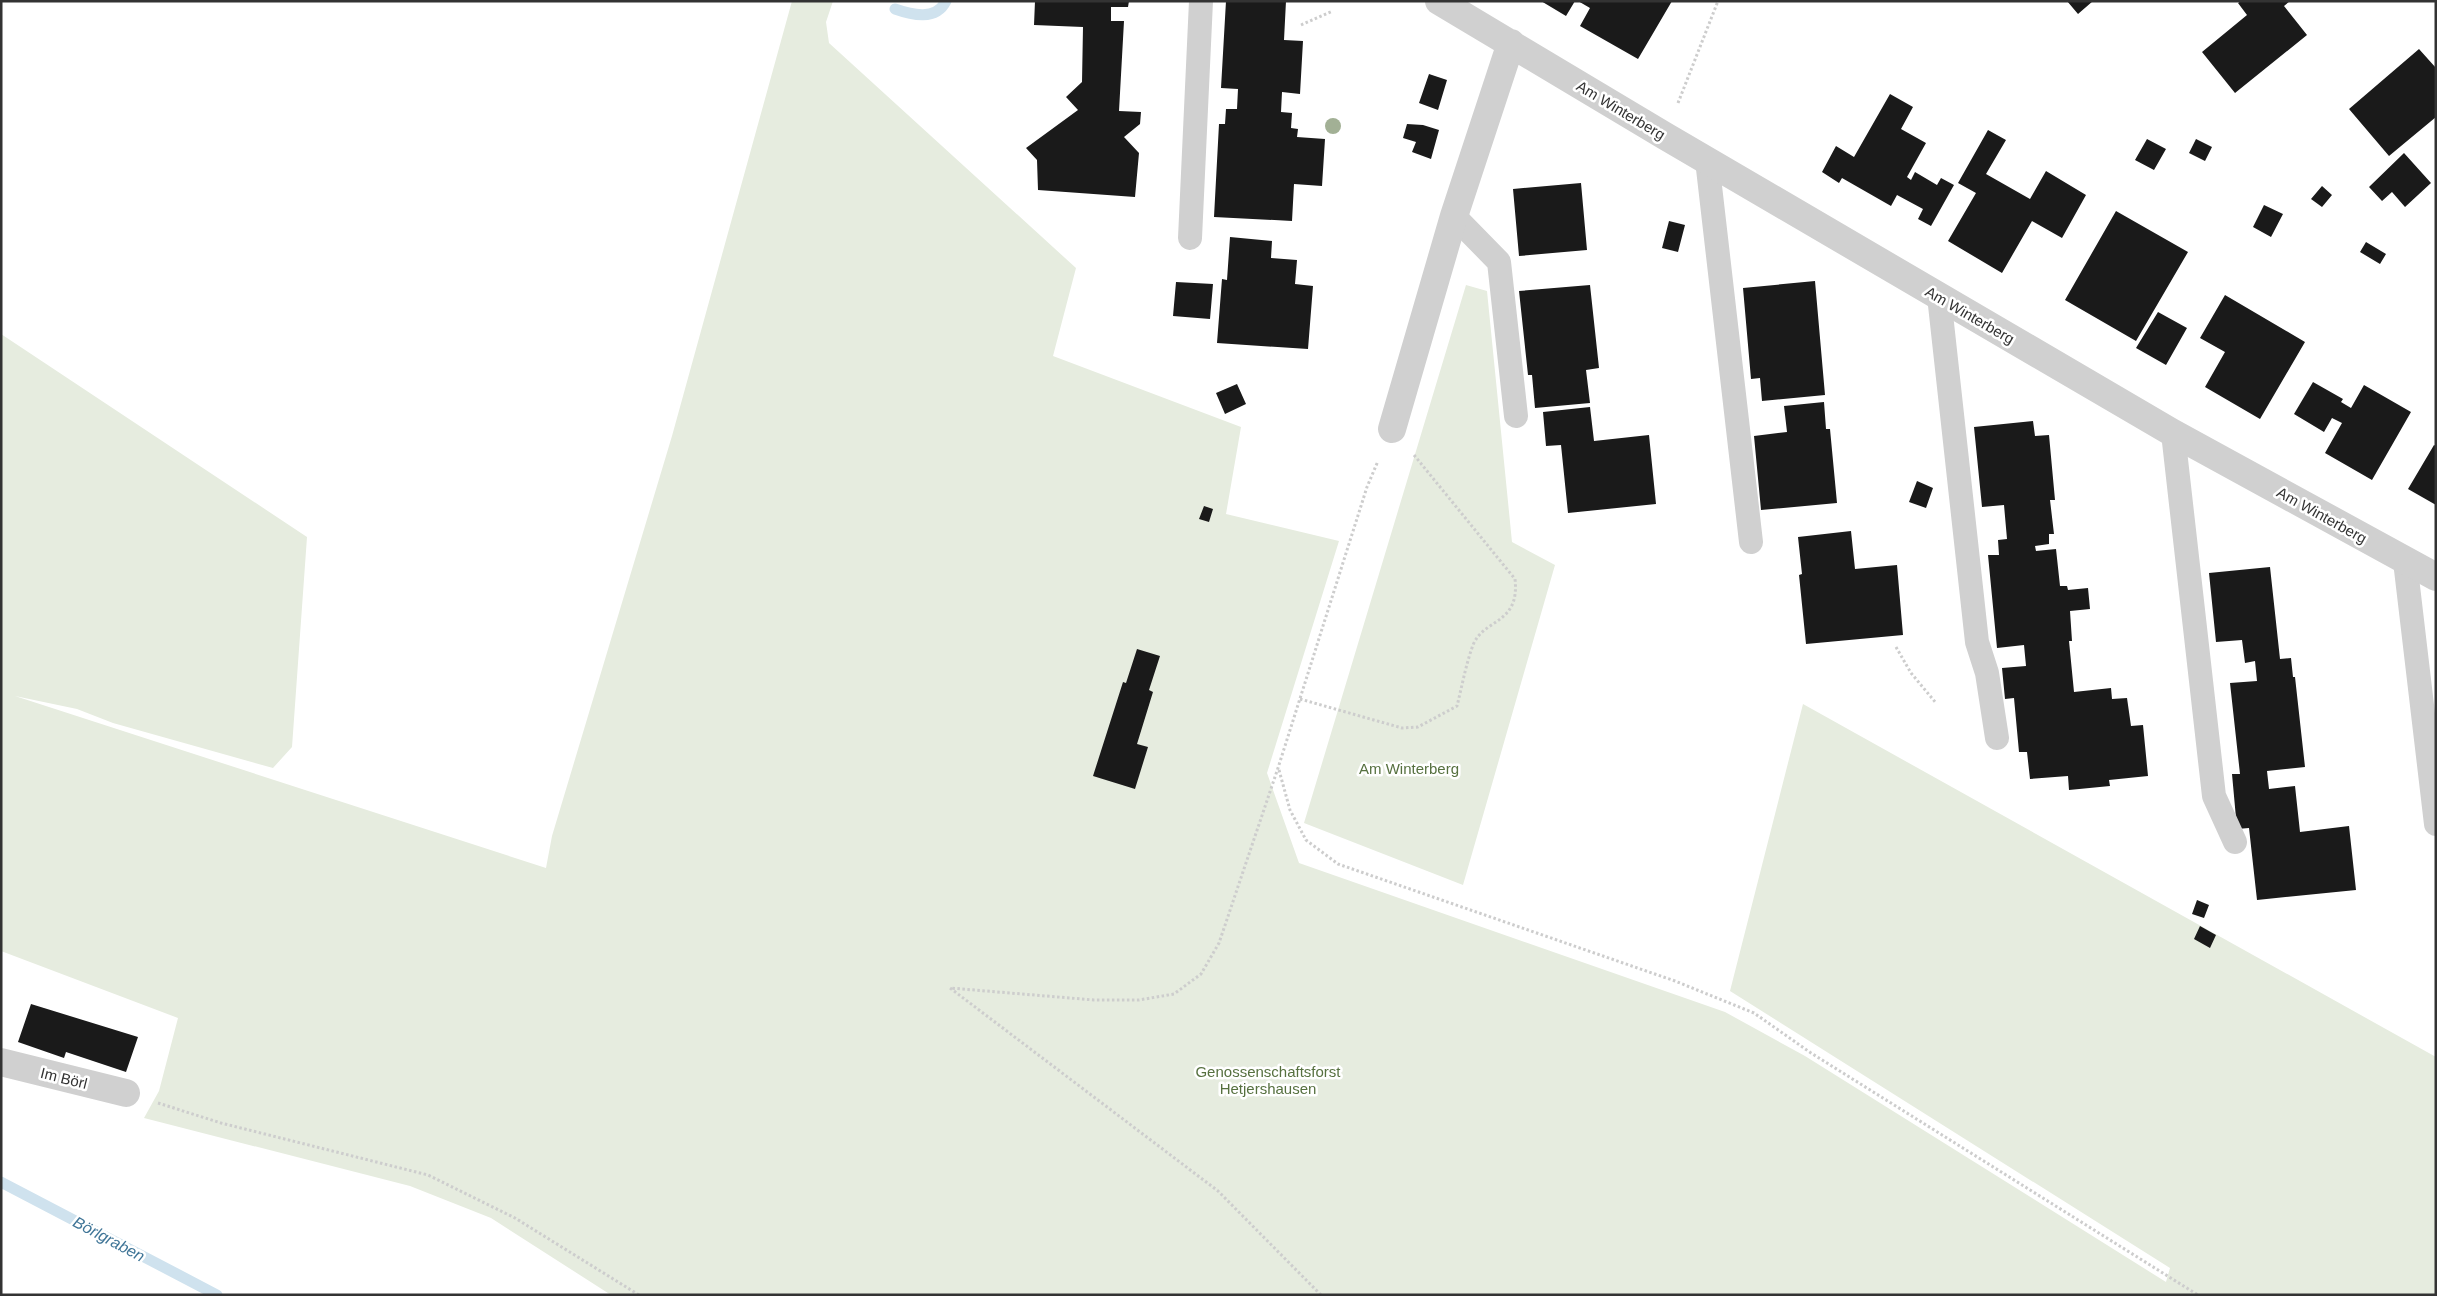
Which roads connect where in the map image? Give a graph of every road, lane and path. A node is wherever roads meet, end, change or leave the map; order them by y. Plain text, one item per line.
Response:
1 (1201, 1) edge
2 (1439, 1) edge
3 (1718, 1) edge
4 (1333, 11) dead end
5 (1302, 25) dead end
6 (1511, 43) junction
7 (1665, 136) junction
8 (1707, 160) junction
9 (1454, 216) junction
10 (1190, 238) dead end
11 (1939, 296) junction
12 (1516, 416) dead end
13 (1392, 429) junction
14 (2173, 433) junction
15 (1751, 542) dead end
16 (2405, 561) junction
17 (2436, 577) edge
18 (1896, 648) dead end
19 (1300, 699) junction
20 (1936, 703) dead end
21 (1997, 738) dead end
22 (1278, 768) junction
23 (2436, 824) edge
24 (2235, 842) dead end
25 (1, 1062) edge
26 (126, 1094) joint
27 (639, 1295) edge
28 (1321, 1295) edge
29 (2198, 1295) edge

1 - 10 lane
2 - 6 street, Am Winterberg
3 - 7 path
4 - 5 path
6 - 7 street, Am Winterberg
6 - 9 street
7 - 8 street, Am Winterberg
8 - 11 street, Am Winterberg
8 - 15 lane
9 - 12 lane
9 - 13 street
11 - 14 street, Am Winterberg
11 - 21 lane
13 - 19 path
13 - 19 path
14 - 16 street, Am Winterberg
14 - 24 lane
16 - 17 street, Am Winterberg
16 - 23 lane
18 - 20 path
19 - 22 path
22 - 28 path
22 - 29 path
25 - 26 street, Im Börl
26 - 27 path

